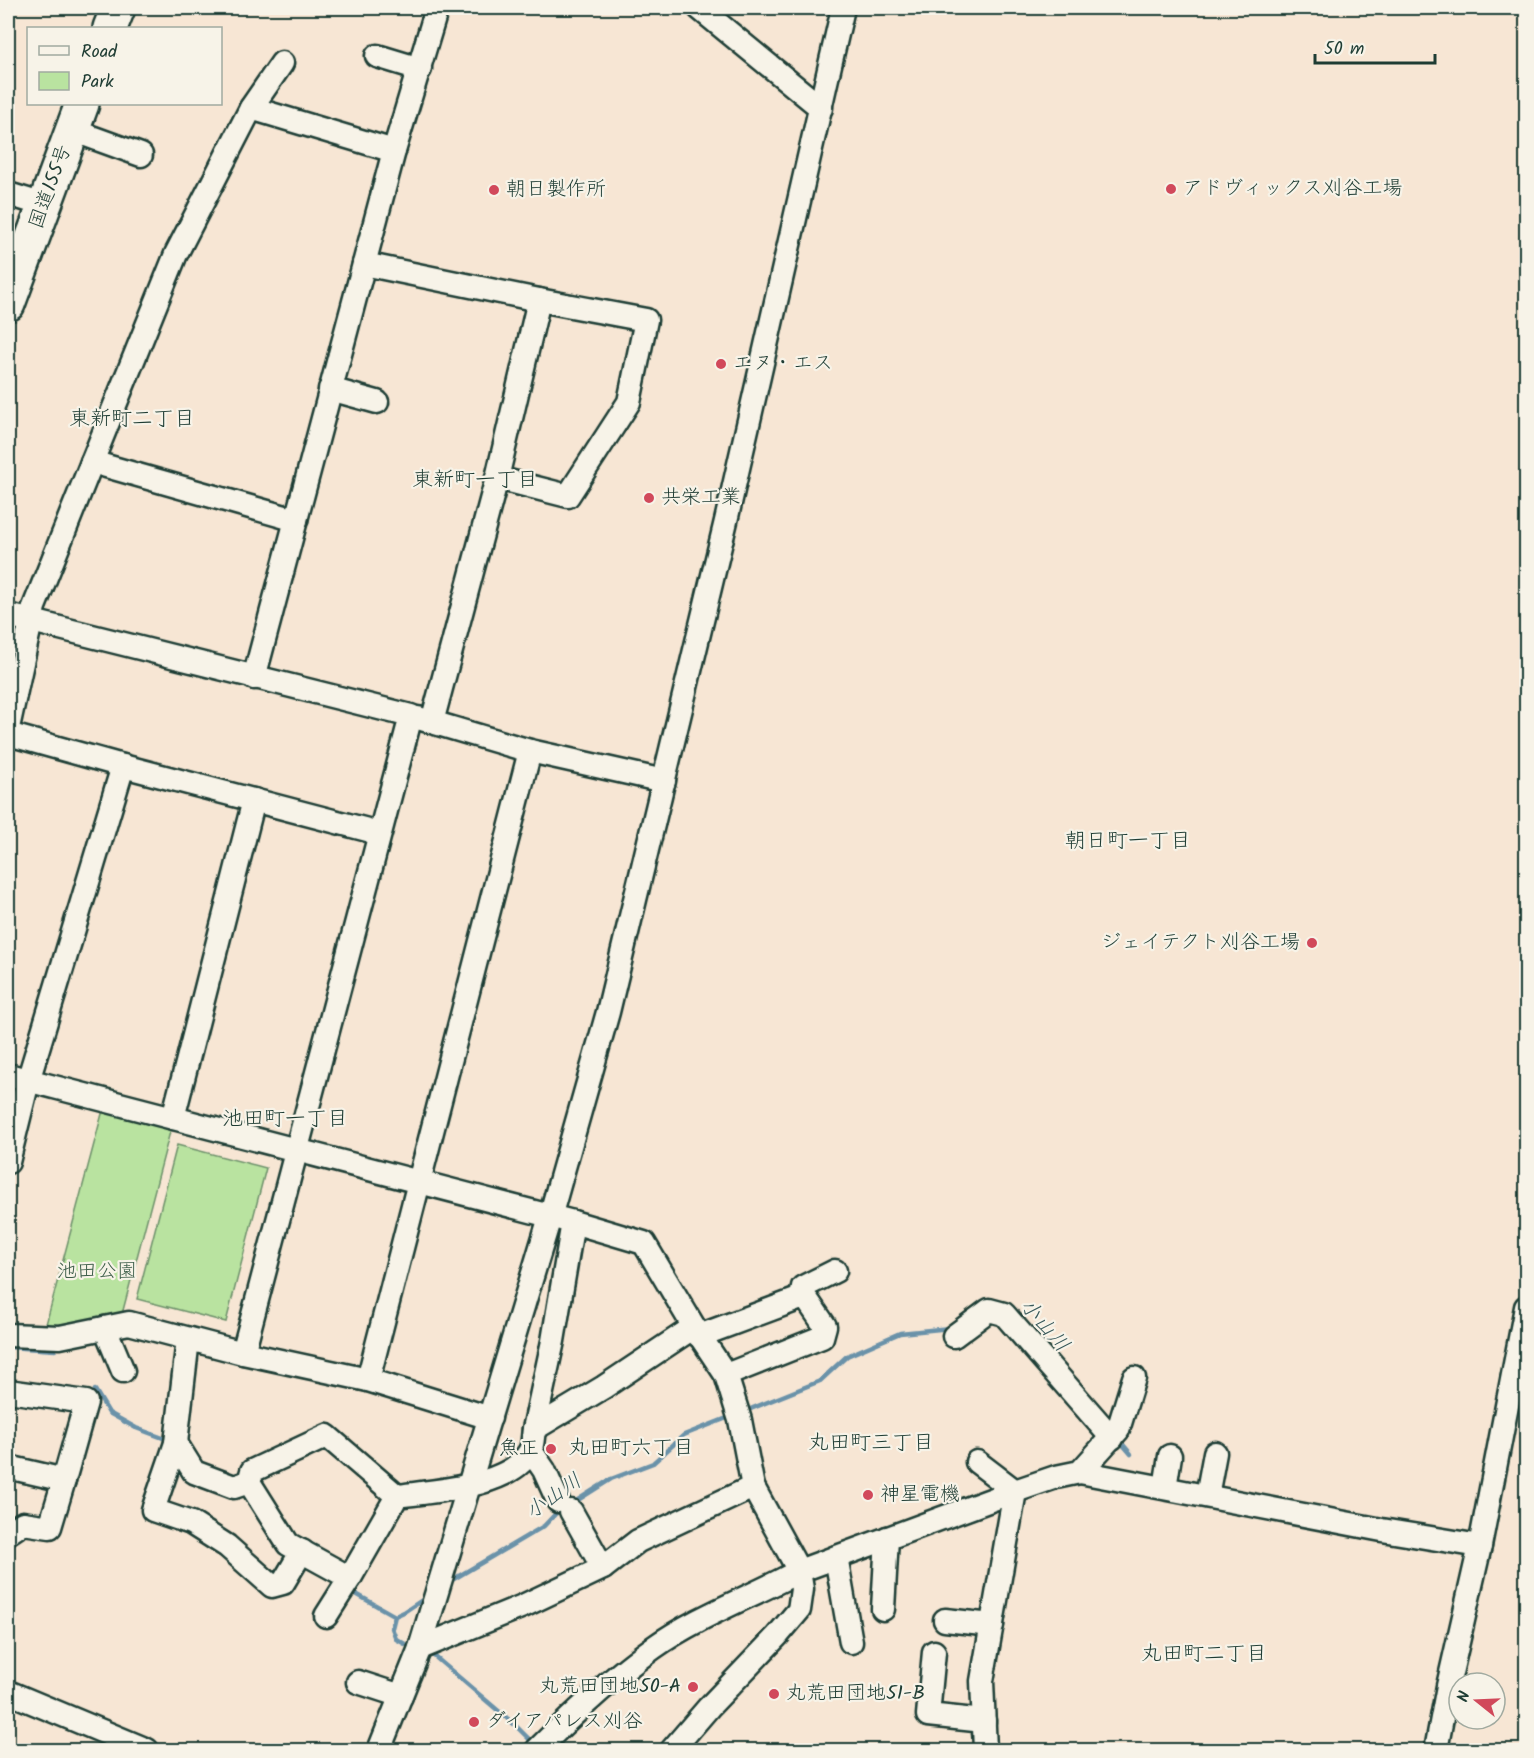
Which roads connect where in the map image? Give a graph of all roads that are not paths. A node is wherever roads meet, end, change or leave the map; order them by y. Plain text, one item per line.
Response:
1 (118, 8) edge
2 (437, 8) edge
3 (699, 8) edge
4 (843, 8) edge
5 (110, 27) edge
6 (377, 56) dead end
7 (282, 63) dead end
8 (420, 69) junction
9 (251, 108) junction
10 (821, 108) junction
11 (77, 117) edge
12 (394, 151) junction
13 (141, 155) dead end
14 (8, 194) edge
15 (44, 205) junction
16 (364, 264) junction
17 (539, 300) junction
18 (8, 304) edge
19 (330, 389) junction
20 (376, 402) dead end
21 (92, 462) junction
22 (497, 478) junction
23 (296, 520) junction
24 (8, 615) edge
25 (31, 621) junction
26 (254, 678) junction
27 (421, 719) junction
28 (8, 728) edge
29 (8, 734) edge
30 (530, 751) junction
31 (123, 766) junction
32 (664, 782) junction
33 (254, 800) junction
34 (379, 833) junction
35 (18, 1078) edge
36 (173, 1119) junction
37 (296, 1151) junction
38 (8, 1162) edge
39 (419, 1184) junction
40 (550, 1217) junction
41 (573, 1222) junction
42 (834, 1271) dead end
43 (801, 1298) junction
44 (1527, 1307) edge
45 (105, 1328) junction
46 (697, 1331) junction
47 (8, 1335) edge
48 (954, 1336) dead end
49 (188, 1339) junction
50 (243, 1353) junction
51 (123, 1371) dead end
52 (726, 1375) junction
53 (1134, 1378) dead end
54 (368, 1380) junction
55 (8, 1390) edge
56 (1094, 1401) dead end
57 (490, 1418) junction
58 (1115, 1434) junction
59 (532, 1440) junction
60 (176, 1443) junction
61 (1215, 1453) dead end
62 (1170, 1456) dead end
63 (977, 1462) dead end
64 (8, 1467) edge
65 (1080, 1472) junction
66 (64, 1480) junction
67 (249, 1482) junction
68 (468, 1485) junction
69 (753, 1487) junction
70 (1165, 1488) junction
71 (1015, 1491) junction
72 (398, 1496) junction
73 (1207, 1496) junction
74 (8, 1533) edge
75 (887, 1538) junction
76 (1480, 1546) junction
77 (836, 1557) junction
78 (298, 1558) junction
79 (603, 1568) junction
80 (799, 1571) junction
81 (346, 1585) junction
82 (883, 1609) dead end
83 (326, 1616) dead end
84 (945, 1620) dead end
85 (992, 1625) junction
86 (851, 1642) dead end
87 (934, 1652) dead end
88 (418, 1654) junction
89 (358, 1682) dead end
90 (8, 1692) edge
91 (401, 1696) junction
92 (984, 1721) junction
93 (542, 1745) edge
94 (147, 1750) edge
95 (379, 1750) edge
96 (672, 1750) edge
97 (986, 1750) edge
98 (1436, 1750) edge

1 - 5 highway
2 - 8 street
3 - 10 street
4 - 10 street
6 - 8 street
7 - 9 street
8 - 12 street
9 - 12 street
9 - 21 street
10 - 32 street
11 - 13 street
11 - 15 highway, 国道155号
12 - 16 street
14 - 15 street
15 - 18 highway, 国道155号
16 - 17 street
16 - 19 street
17 - 22 street
17 - 22 street
19 - 20 street
19 - 23 street
21 - 23 street
21 - 25 street
22 - 27 street
23 - 26 street
24 - 25 street
25 - 26 street
25 - 28 street
26 - 27 street
27 - 30 street
27 - 34 street
29 - 31 street
30 - 32 street
30 - 39 street
31 - 33 street
31 - 35 street
32 - 40 street
33 - 34 street
33 - 36 street
34 - 37 street
35 - 36 street
35 - 38 street
36 - 37 street
37 - 39 street
37 - 50 street
39 - 40 street
39 - 54 street
40 - 41 street
40 - 57 street
41 - 46 street
41 - 59 street
42 - 43 street
43 - 46 street
43 - 52 street
44 - 76 street
45 - 47 street
45 - 49 street
45 - 51 street
46 - 52 street
46 - 59 street
48 - 58 street
49 - 50 street
49 - 60 street
50 - 54 street
52 - 69 street
53 - 58 street
54 - 57 street
55 - 66 street
56 - 58 street
57 - 68 street
58 - 65 street
59 - 68 street
59 - 79 street
60 - 67 street
60 - 78 street
61 - 73 street
62 - 70 street
63 - 71 street
64 - 66 street
65 - 70 street
65 - 71 street
66 - 74 street
67 - 72 street
67 - 78 street
68 - 72 street
68 - 88 street
69 - 79 street
69 - 80 street
70 - 73 street
71 - 75 street
71 - 85 street
72 - 81 street
73 - 76 street
75 - 77 street
75 - 82 street
76 - 98 street
77 - 80 street
77 - 86 street
78 - 81 street
79 - 88 street
80 - 93 street
80 - 96 street
81 - 83 street
84 - 85 street
85 - 92 street
87 - 92 street
88 - 91 street
89 - 91 street
90 - 94 street
91 - 95 street
92 - 97 street

